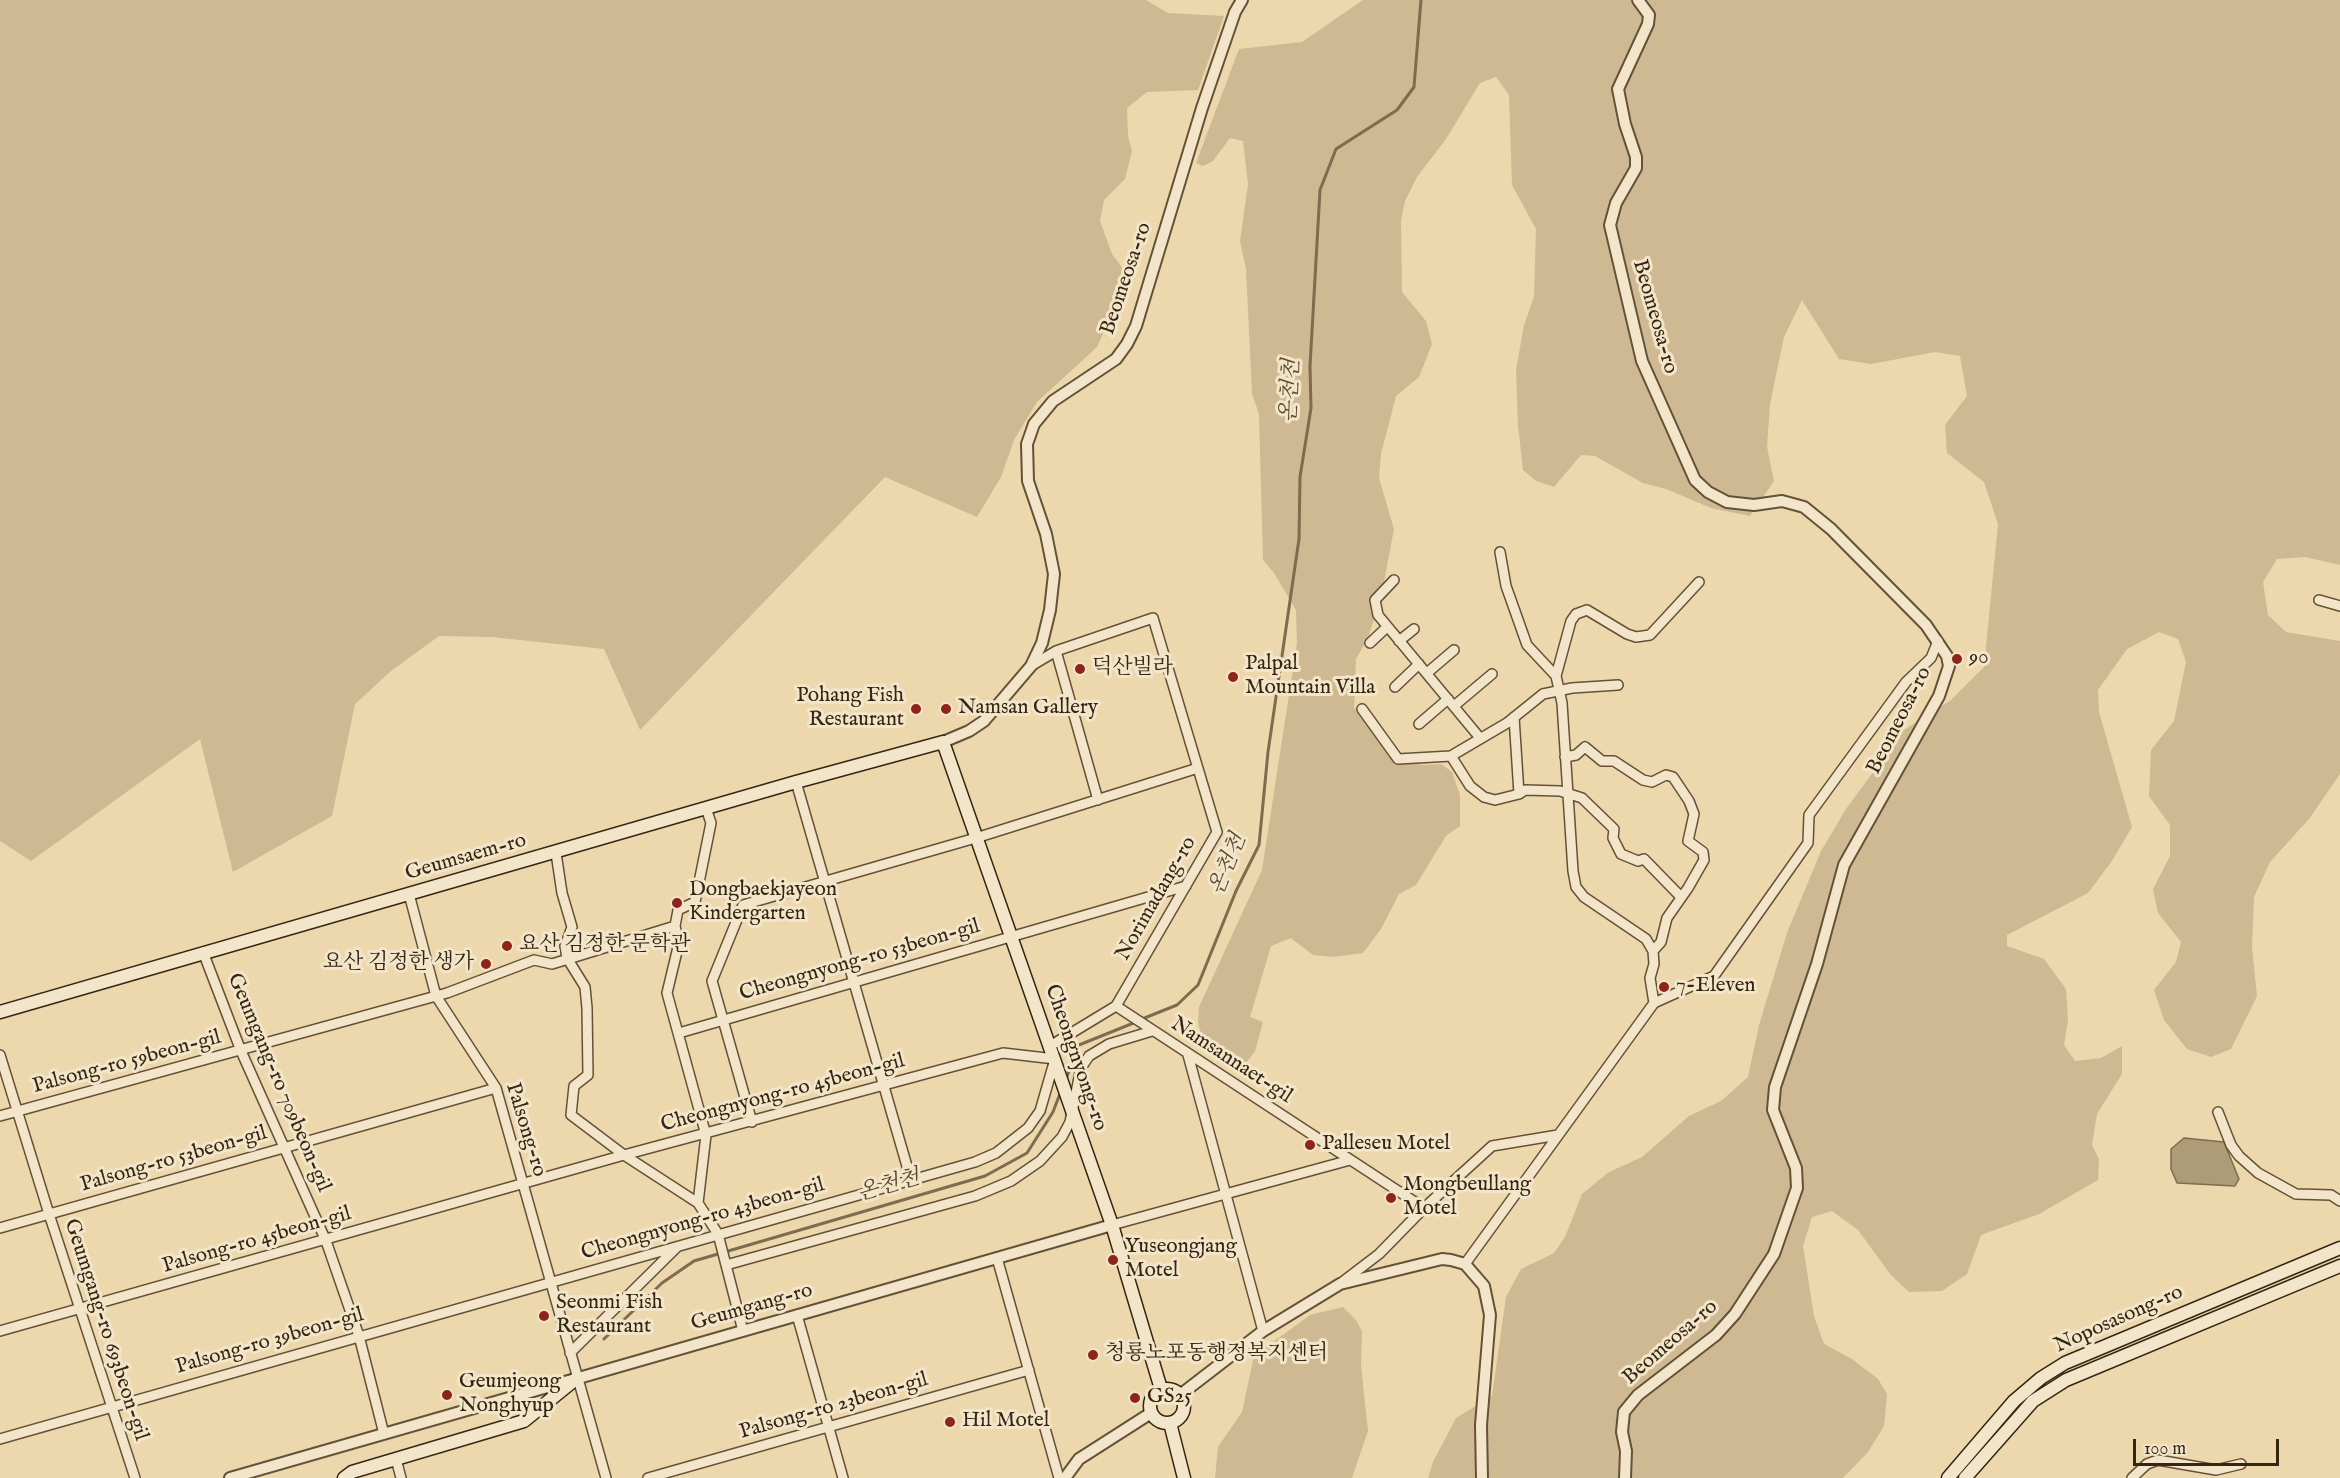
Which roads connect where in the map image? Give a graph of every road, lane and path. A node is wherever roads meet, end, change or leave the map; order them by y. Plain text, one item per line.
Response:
1 (1242, 0) edge
2 (1638, 0) edge
3 (1500, 552) dead end
4 (1394, 580) dead end
5 (1699, 582) dead end
6 (2319, 600) dead end
7 (2340, 606) edge
8 (1387, 627) junction
9 (1414, 629) dead end
10 (1399, 641) junction
11 (1938, 641) junction
12 (1371, 643) dead end
13 (1454, 650) dead end
14 (1056, 651) junction
15 (1419, 664) junction
16 (1031, 666) junction
17 (1427, 673) junction
18 (1492, 674) dead end
19 (1556, 676) junction
20 (1618, 685) dead end
21 (1395, 687) dead end
22 (1558, 690) junction
23 (1451, 702) junction
24 (1362, 709) dead end
25 (1514, 717) junction
26 (1419, 724) dead end
27 (1480, 738) junction
28 (943, 742) junction
29 (1451, 756) junction
30 (1565, 757) junction
31 (1198, 768) junction
32 (796, 782) junction
33 (1567, 793) junction
34 (1519, 794) junction
35 (1098, 800) junction
36 (706, 808) junction
37 (979, 837) junction
38 (556, 853) junction
39 (825, 882) junction
40 (1185, 886) junction
41 (409, 894) junction
42 (1681, 897) junction
43 (675, 926) junction
44 (1012, 935) junction
45 (1653, 951) junction
46 (203, 952) junction
47 (567, 958) junction
48 (853, 981) junction
49 (436, 996) junction
50 (1654, 1002) junction
51 (1116, 1006) junction
52 (0, 1012) edge
53 (723, 1020) junction
54 (1152, 1031) junction
55 (679, 1034) junction
56 (1050, 1046) junction
57 (241, 1051) junction
58 (0, 1055) edge
59 (1188, 1055) junction
60 (1055, 1059) junction
61 (884, 1085) junction
62 (496, 1088) junction
63 (17, 1111) junction
64 (1073, 1111) junction
65 (2218, 1112) dead end
66 (0, 1116) edge
67 (752, 1122) junction
68 (706, 1135) junction
69 (1558, 1135) junction
70 (285, 1148) junction
71 (624, 1155) junction
72 (1350, 1160) junction
73 (911, 1180) junction
74 (523, 1184) junction
75 (1226, 1194) junction
76 (2340, 1201) edge
77 (698, 1203) junction
78 (1424, 1208) junction
79 (49, 1214) junction
80 (1112, 1225) junction
81 (0, 1228) edge
82 (719, 1238) junction
83 (326, 1240) junction
84 (678, 1246) junction
85 (2340, 1248) edge
86 (997, 1258) junction
87 (726, 1263) junction
88 (1465, 1264) junction
89 (2340, 1266) edge
90 (550, 1281) junction
91 (1340, 1284) junction
92 (80, 1309) junction
93 (797, 1315) junction
94 (0, 1331) edge
95 (743, 1331) junction
96 (1263, 1332) junction
97 (359, 1336) junction
98 (570, 1353) junction
99 (1029, 1370) junction
100 (577, 1378) junction
101 (1161, 1389) junction
102 (1180, 1395) junction
103 (112, 1405) junction
104 (1151, 1413) junction
105 (1170, 1423) junction
106 (828, 1427) junction
107 (384, 1434) junction
108 (0, 1439) edge
109 (396, 1459) junction
110 (2241, 1464) dead end
111 (135, 1478) edge
112 (230, 1478) edge
113 (344, 1478) edge
114 (401, 1478) edge
115 (606, 1478) edge
116 (648, 1478) edge
117 (843, 1478) edge
118 (1059, 1478) edge
119 (1065, 1478) edge
120 (1184, 1478) edge
121 (1482, 1478) edge
122 (1625, 1478) edge
123 (1948, 1478) edge
124 (1965, 1478) edge
125 (2132, 1478) edge

1 - 16 street, Beomeosa-ro
2 - 11 street, Beomeosa-ro
3 - 19 street
4 - 8 street
5 - 19 street
6 - 7 street
8 - 10 street
8 - 12 street
9 - 10 street
10 - 15 street
11 - 50 street
11 - 122 street, Beomeosa-ro
13 - 17 street
14 - 16 street, Norimadang-ro
14 - 31 street, Norimadang-ro
14 - 35 street
15 - 17 street
15 - 21 street
16 - 28 street, Beomeosa-ro
17 - 23 street
18 - 23 street
19 - 22 street
20 - 22 street
22 - 25 street
22 - 30 street
23 - 26 street
23 - 27 street
24 - 29 street
25 - 27 street
25 - 34 street
27 - 29 street
28 - 32 main road, Geumsaem-ro
28 - 37 main road, Cheongnyong-ro
29 - 34 street
30 - 33 street
30 - 42 street
31 - 35 street
31 - 40 street, Norimadang-ro
32 - 36 main road, Geumsaem-ro
32 - 39 street
33 - 34 street
33 - 42 street
33 - 45 street
35 - 37 street
36 - 38 main road, Geumsaem-ro
36 - 43 street
37 - 39 street
37 - 44 main road, Cheongnyong-ro
38 - 41 main road, Geumsaem-ro
38 - 47 street
39 - 48 street
39 - 53 street, Cheongnyong-ro 53beon-gil
40 - 44 street, Cheongnyong-ro 53beon-gil
40 - 51 street, Norimadang-ro
41 - 46 main road, Geumsaem-ro
41 - 49 street, Palsong-ro
42 - 45 street
43 - 47 street, Palsong-ro 59beon-gil
43 - 55 street
44 - 48 street, Cheongnyong-ro 53beon-gil
44 - 56 main road, Cheongnyong-ro
45 - 50 street
46 - 52 main road, Geumsaem-ro
46 - 57 street, Geumgang-ro 709beon-gil
47 - 49 street, Palsong-ro 59beon-gil
47 - 71 street
48 - 53 street, Cheongnyong-ro 53beon-gil
48 - 61 street
49 - 57 street, Palsong-ro 59beon-gil
49 - 62 street, Palsong-ro
50 - 69 street
51 - 54 street
51 - 56 street, Norimadang-ro
53 - 55 street
53 - 67 street
54 - 59 street, Namsannaet-gil
54 - 64 street, Namsannaet-gil
55 - 68 street
56 - 60 main road, Cheongnyong-ro
57 - 63 street, Palsong-ro 59beon-gil
57 - 70 street, Geumgang-ro 709beon-gil
58 - 63 street, Geumgang-ro 693beon-gil
59 - 72 street, Namsannaet-gil
59 - 75 street
60 - 61 street, Cheongnyong-ro 45beon-gil
60 - 64 main road, Cheongnyong-ro
60 - 73 street, Cheongnyong-ro 43beon-gil
61 - 67 street, Cheongnyong-ro 45beon-gil
61 - 73 street
62 - 70 street, Palsong-ro 53beon-gil
62 - 74 street, Palsong-ro
63 - 66 street, Palsong-ro 59beon-gil
63 - 79 street, Geumgang-ro 693beon-gil
64 - 80 main road, Cheongnyong-ro
64 - 87 street, Namsannaet-gil
65 - 76 street
67 - 68 street, Cheongnyong-ro 45beon-gil
68 - 71 street, Cheongnyong-ro 45beon-gil
68 - 77 street
69 - 78 street
69 - 88 street
70 - 79 street, Palsong-ro 53beon-gil
70 - 83 street, Geumgang-ro 709beon-gil
71 - 74 street, Cheongnyong-ro 45beon-gil
71 - 77 street
72 - 75 street
72 - 78 street, Namsannaet-gil
73 - 82 street, Cheongnyong-ro 43beon-gil
74 - 83 street, Palsong-ro 45beon-gil
74 - 90 street, Palsong-ro
75 - 80 street
75 - 96 street
77 - 82 street
78 - 91 street
79 - 81 street, Palsong-ro 53beon-gil
79 - 92 street, Geumgang-ro 693beon-gil
80 - 86 street, Geumgang-ro
80 - 101 main road, Cheongnyong-ro
82 - 84 street, Cheongnyong-ro 43beon-gil
82 - 87 street
83 - 92 street, Palsong-ro 45beon-gil
83 - 97 street, Geumgang-ro 709beon-gil
84 - 90 street, Cheongnyong-ro 43beon-gil
84 - 98 street
85 - 123 main road, Noposasong-ro
86 - 93 street, Geumgang-ro
86 - 99 street
87 - 95 street
88 - 91 street
88 - 121 street
89 - 124 main road, Noposasong-ro
90 - 97 street, Palsong-ro 39beon-gil
90 - 98 street, Palsong-ro
91 - 96 street
92 - 94 street, Palsong-ro 45beon-gil
92 - 103 street, Geumgang-ro 693beon-gil
93 - 95 street, Geumgang-ro
93 - 106 street
95 - 100 street, Geumgang-ro
96 - 102 street
97 - 103 street, Palsong-ro 39beon-gil
97 - 107 street, Geumgang-ro 709beon-gil
98 - 100 street, Palsong-ro
99 - 106 street, Palsong-ro 23beon-gil
99 - 118 street
100 - 107 street, Geumgang-ro
100 - 109 main road
100 - 115 street, Palsong-ro
101 - 102 main road
101 - 104 main road
102 - 105 main road
103 - 108 street, Palsong-ro 39beon-gil
103 - 111 street, Geumgang-ro 693beon-gil
104 - 105 main road
104 - 119 street
105 - 120 main road
106 - 116 street, Palsong-ro 23beon-gil
106 - 117 street
107 - 112 street, Geumgang-ro
109 - 113 main road
109 - 114 street
110 - 125 street

